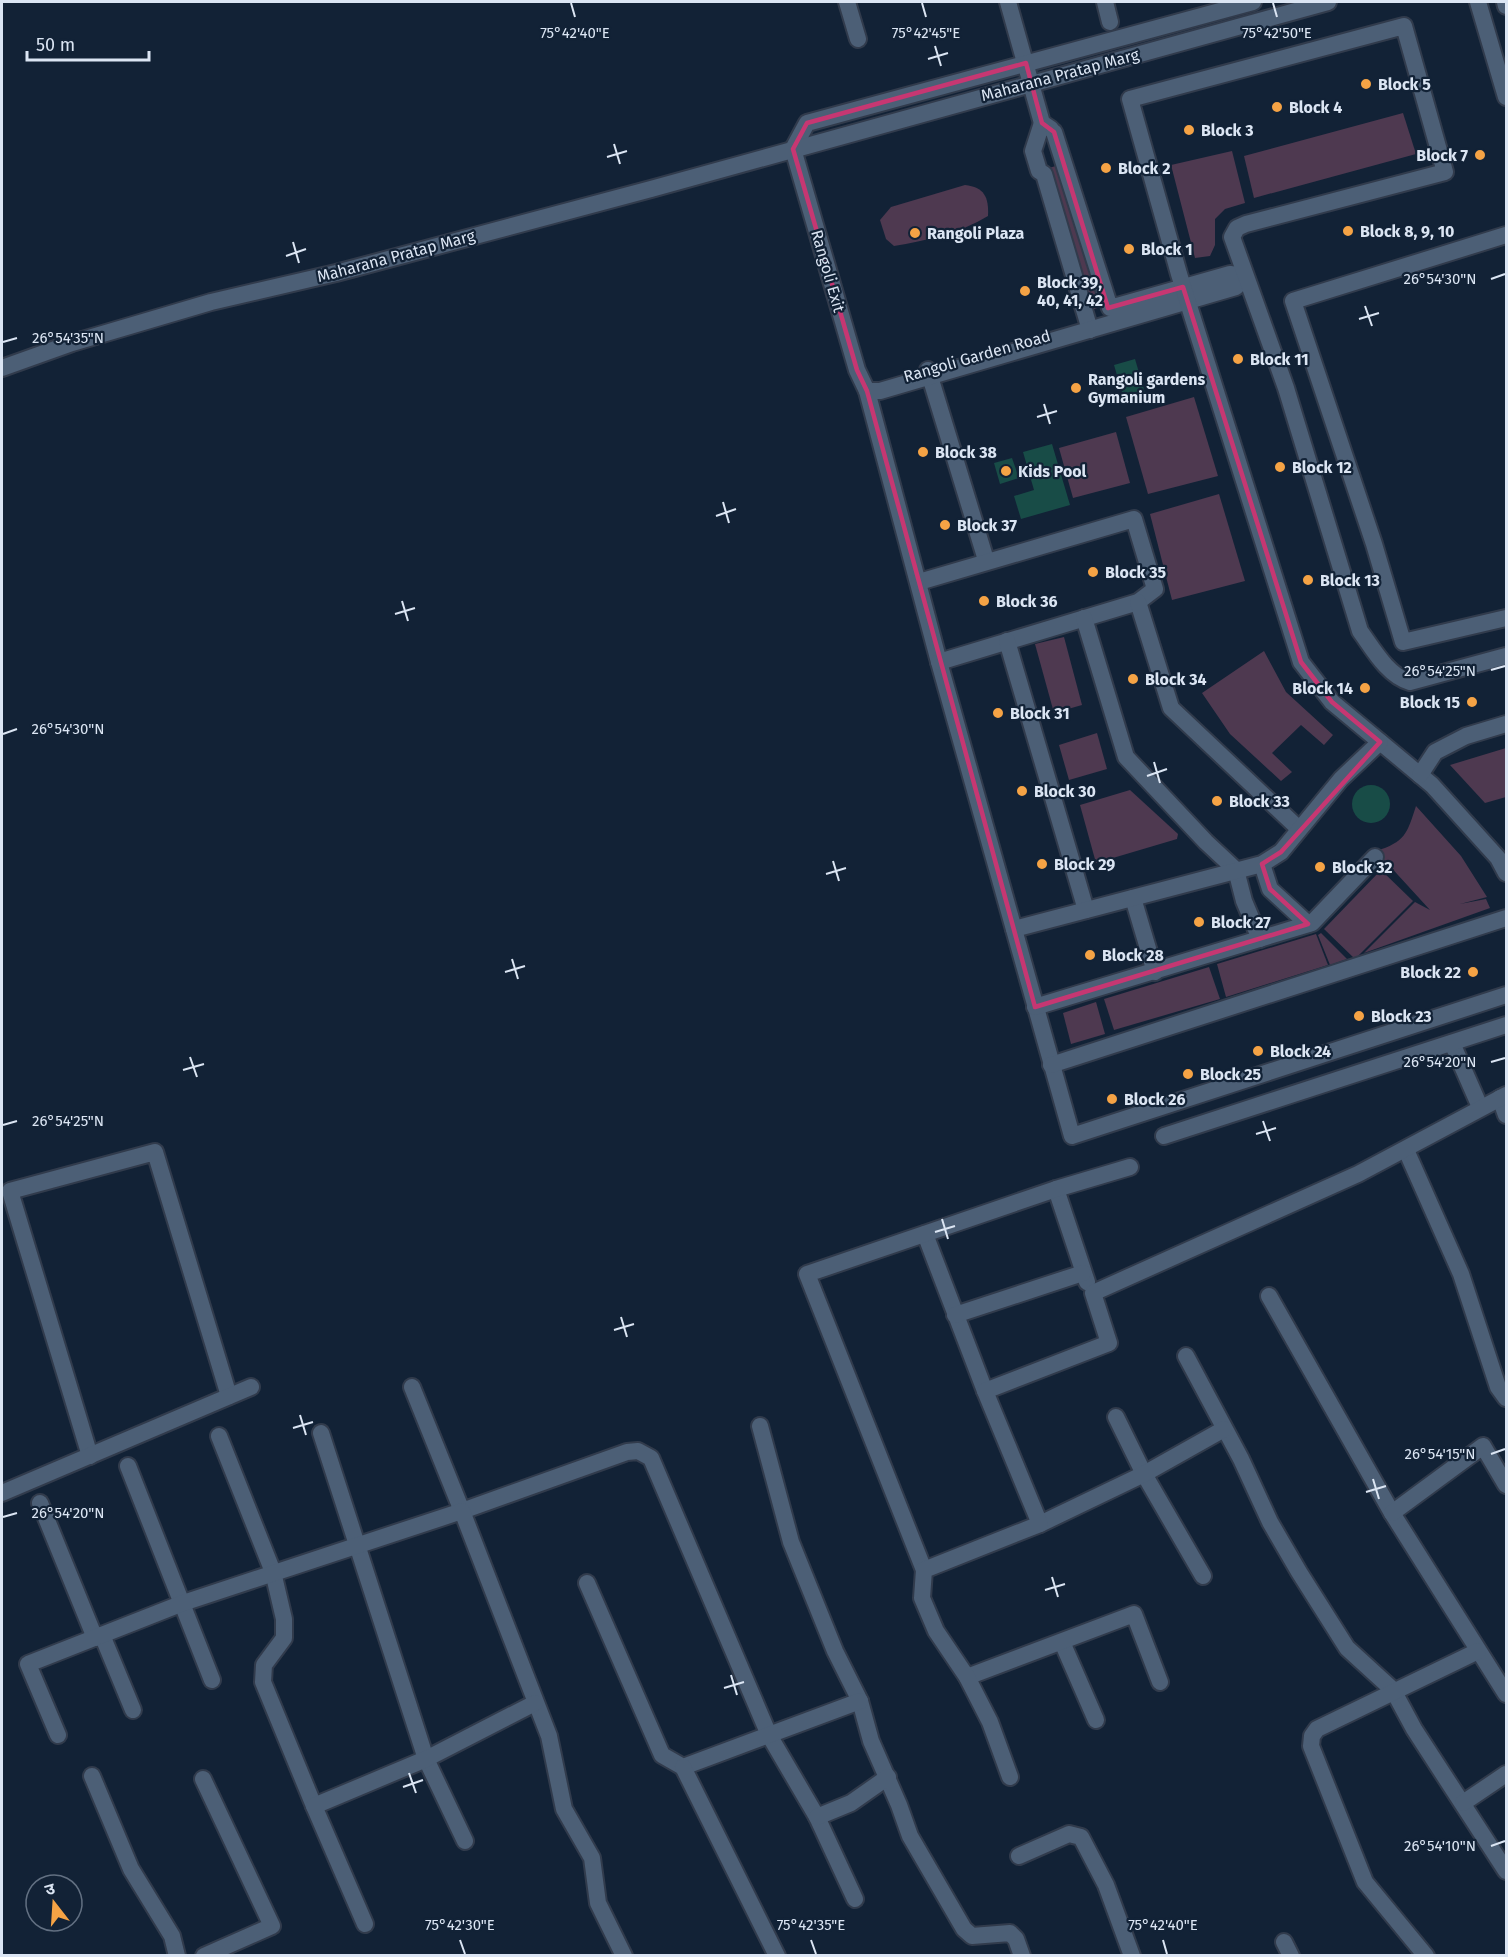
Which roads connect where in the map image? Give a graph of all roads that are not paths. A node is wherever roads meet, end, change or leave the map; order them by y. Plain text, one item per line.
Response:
1 (847, 2) edge
2 (1008, 2) edge
3 (1105, 2) edge
4 (1252, 2) edge
5 (1328, 2) edge
6 (1478, 2) edge
7 (1110, 21) dead end
8 (858, 39) dead end
9 (1026, 63) junction
10 (1031, 82) junction
11 (1506, 97) edge
12 (1048, 127) junction
13 (793, 149) junction
14 (1506, 235) edge
15 (1245, 276) junction
16 (1186, 294) junction
17 (1089, 327) junction
18 (2, 368) edge
19 (929, 373) junction
20 (867, 391) junction
21 (986, 560) junction
22 (919, 582) junction
23 (1138, 602) junction
24 (1084, 618) junction
25 (1506, 618) edge
26 (1007, 642) junction
27 (1506, 656) edge
28 (939, 662) junction
29 (1506, 724) edge
30 (1380, 742) junction
31 (1420, 775) junction
32 (1298, 828) junction
33 (1375, 857) dead end
34 (1262, 864) junction
35 (1236, 870) junction
36 (1506, 873) edge
37 (1133, 898) junction
38 (1086, 910) junction
39 (1506, 918) edge
40 (1308, 924) junction
41 (1014, 929) junction
42 (1260, 939) junction
43 (1155, 972) junction
44 (1506, 995) edge
45 (1035, 1007) junction
46 (1506, 1025) edge
47 (1452, 1043) junction
48 (1051, 1065) junction
49 (1503, 1096) edge
50 (1480, 1107) junction
51 (1506, 1114) edge
52 (1164, 1136) dead end
53 (1406, 1150) junction
54 (1130, 1167) dead end
55 (1056, 1189) junction
56 (6, 1192) edge
57 (925, 1234) junction
58 (1083, 1273) junction
59 (1093, 1293) junction
60 (1269, 1296) dead end
61 (955, 1315) junction
62 (1186, 1356) dead end
63 (251, 1387) dead end
64 (412, 1387) dead end
65 (985, 1390) junction
66 (229, 1396) junction
67 (1506, 1398) edge
68 (1116, 1417) dead end
69 (760, 1426) dead end
70 (1224, 1429) junction
71 (321, 1433) dead end
72 (219, 1436) dead end
73 (90, 1456) junction
74 (128, 1466) dead end
75 (1144, 1474) junction
76 (1506, 1485) edge
77 (3, 1488) edge
78 (40, 1503) dead end
79 (462, 1511) junction
80 (1392, 1513) junction
81 (1040, 1524) junction
82 (357, 1544) junction
83 (924, 1570) junction
84 (273, 1572) junction
85 (1203, 1576) dead end
86 (587, 1583) dead end
87 (183, 1603) junction
88 (99, 1637) junction
89 (1062, 1642) junction
90 (1479, 1652) junction
91 (967, 1677) junction
92 (212, 1680) dead end
93 (1160, 1682) dead end
94 (1393, 1690) junction
95 (1506, 1694) edge
96 (860, 1701) junction
97 (535, 1703) junction
98 (133, 1710) dead end
99 (1096, 1720) dead end
100 (58, 1735) dead end
101 (769, 1735) junction
102 (426, 1759) junction
103 (683, 1767) junction
104 (1506, 1774) edge
105 (92, 1776) dead end
106 (888, 1777) junction
107 (1010, 1777) dead end
108 (203, 1779) dead end
109 (1462, 1803) junction
110 (314, 1806) junction
111 (817, 1817) junction
112 (465, 1841) dead end
113 (1019, 1856) dead end
114 (1506, 1871) edge
115 (855, 1899) dead end
116 (364, 1924) dead end
117 (177, 1956) edge
118 (204, 1956) edge
119 (624, 1956) edge
120 (777, 1956) edge
121 (1022, 1956) edge
122 (1132, 1956) edge
123 (1426, 1956) edge

1 - 8 street
2 - 9 street
3 - 7 street
4 - 9 street, Maharana Pratap Marg
5 - 10 street, Maharana Pratap Marg
6 - 11 street
9 - 10 street
9 - 13 street, Maharana Pratap Marg
10 - 12 street
10 - 13 street, Maharana Pratap Marg
12 - 16 street
12 - 17 street
13 - 18 street, Maharana Pratap Marg
13 - 20 street, Rangoli Exit
14 - 25 street
15 - 16 street
15 - 16 street
15 - 27 street
16 - 17 street, Rangoli Garden Road
16 - 30 street
17 - 19 street, Rangoli Garden Road
19 - 20 street, Rangoli Garden Road
19 - 21 street
20 - 22 street, Rangoli Exit
21 - 22 street
21 - 23 street
22 - 28 street, Rangoli Exit
23 - 24 street
23 - 32 street
24 - 26 street
24 - 35 street
26 - 28 street
26 - 38 street
28 - 41 street, Rangoli Exit
29 - 31 street
30 - 31 street
30 - 32 street
31 - 36 street
32 - 34 street
33 - 40 street
34 - 35 street
34 - 40 street
35 - 37 street
35 - 42 street
37 - 38 street
37 - 43 street
38 - 41 street
39 - 48 street
40 - 42 street
41 - 45 street, Rangoli Exit
42 - 43 street
43 - 45 street
44 - 48 street, Rangoli Exit
45 - 48 street, Rangoli Exit
46 - 47 street
47 - 50 street
47 - 52 street
49 - 50 street
49 - 51 street
50 - 53 street
53 - 59 street
53 - 67 street
54 - 55 street
55 - 57 street
55 - 58 street
56 - 66 street
56 - 73 street
57 - 61 street
57 - 83 street
58 - 59 street
58 - 61 street
59 - 65 street
60 - 80 street
61 - 65 street
62 - 70 street
63 - 66 street
64 - 79 street
65 - 81 street
66 - 73 street
68 - 75 street
69 - 96 street
70 - 75 street
70 - 94 street
71 - 82 street
72 - 84 street
73 - 77 street
74 - 87 street
75 - 81 street
75 - 85 street
76 - 80 street
78 - 88 street
79 - 82 street
79 - 97 street
79 - 101 street
80 - 90 street
81 - 83 street
82 - 84 street
82 - 102 street
83 - 91 street
84 - 87 street
84 - 110 street
86 - 103 street
87 - 88 street
87 - 92 street
88 - 98 street
88 - 100 street
89 - 91 street
89 - 93 street
89 - 99 street
90 - 94 street
90 - 95 street
91 - 107 street
94 - 109 street
94 - 123 street
96 - 101 street
96 - 106 street
97 - 102 street
97 - 119 street
101 - 103 street
101 - 111 street
102 - 110 street
102 - 112 street
103 - 120 street
104 - 109 street
105 - 117 street
106 - 111 street
106 - 121 street
108 - 118 street
109 - 114 street
110 - 116 street
111 - 115 street
113 - 122 street

